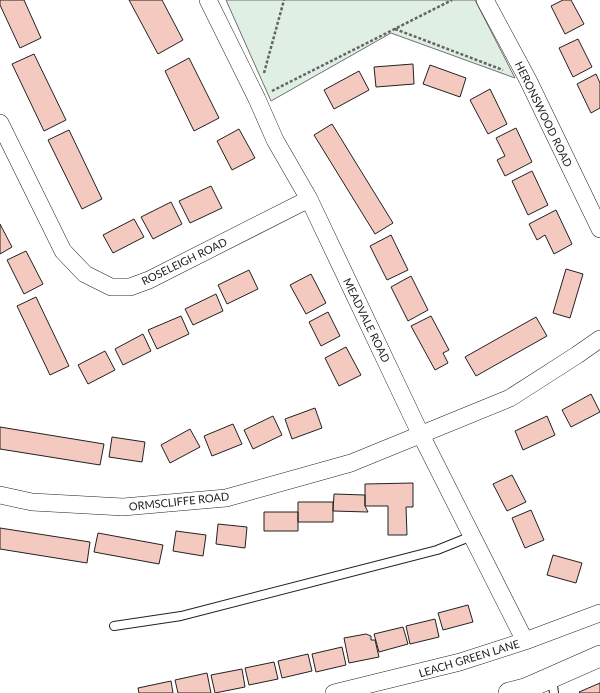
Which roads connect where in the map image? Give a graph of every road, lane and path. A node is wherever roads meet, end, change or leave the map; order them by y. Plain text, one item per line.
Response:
1 (208, 0) edge
2 (284, 0) edge
3 (452, 0) edge
4 (485, 0) edge
5 (395, 29) junction
6 (528, 80) junction
7 (257, 99) junction
8 (0, 123) edge
9 (309, 199) junction
10 (600, 229) edge
11 (600, 339) edge
12 (420, 433) junction
13 (0, 495) edge
14 (472, 536) junction
15 (600, 613) edge
16 (114, 626) dead end
17 (525, 641) junction
18 (600, 656) edge
19 (553, 685) edge
20 (334, 693) edge
21 (509, 693) edge

1 - 7 street, MEADVALE ROAD
2 - 7 path
3 - 5 path
4 - 6 street, HERONSWOOD ROAD
5 - 6 path
5 - 7 path
6 - 10 street, HERONSWOOD ROAD
7 - 9 street, MEADVALE ROAD
8 - 9 street, ROSELEIGH ROAD
9 - 12 street, MEADVALE ROAD
11 - 12 street
12 - 13 street, ORMSCLIFFE ROAD
12 - 14 street, MEADVALE ROAD
14 - 16 lane
14 - 17 street, MEADVALE ROAD
15 - 17 street, LEACH GREEN LANE
17 - 20 street, LEACH GREEN LANE
18 - 19 street
19 - 21 street

